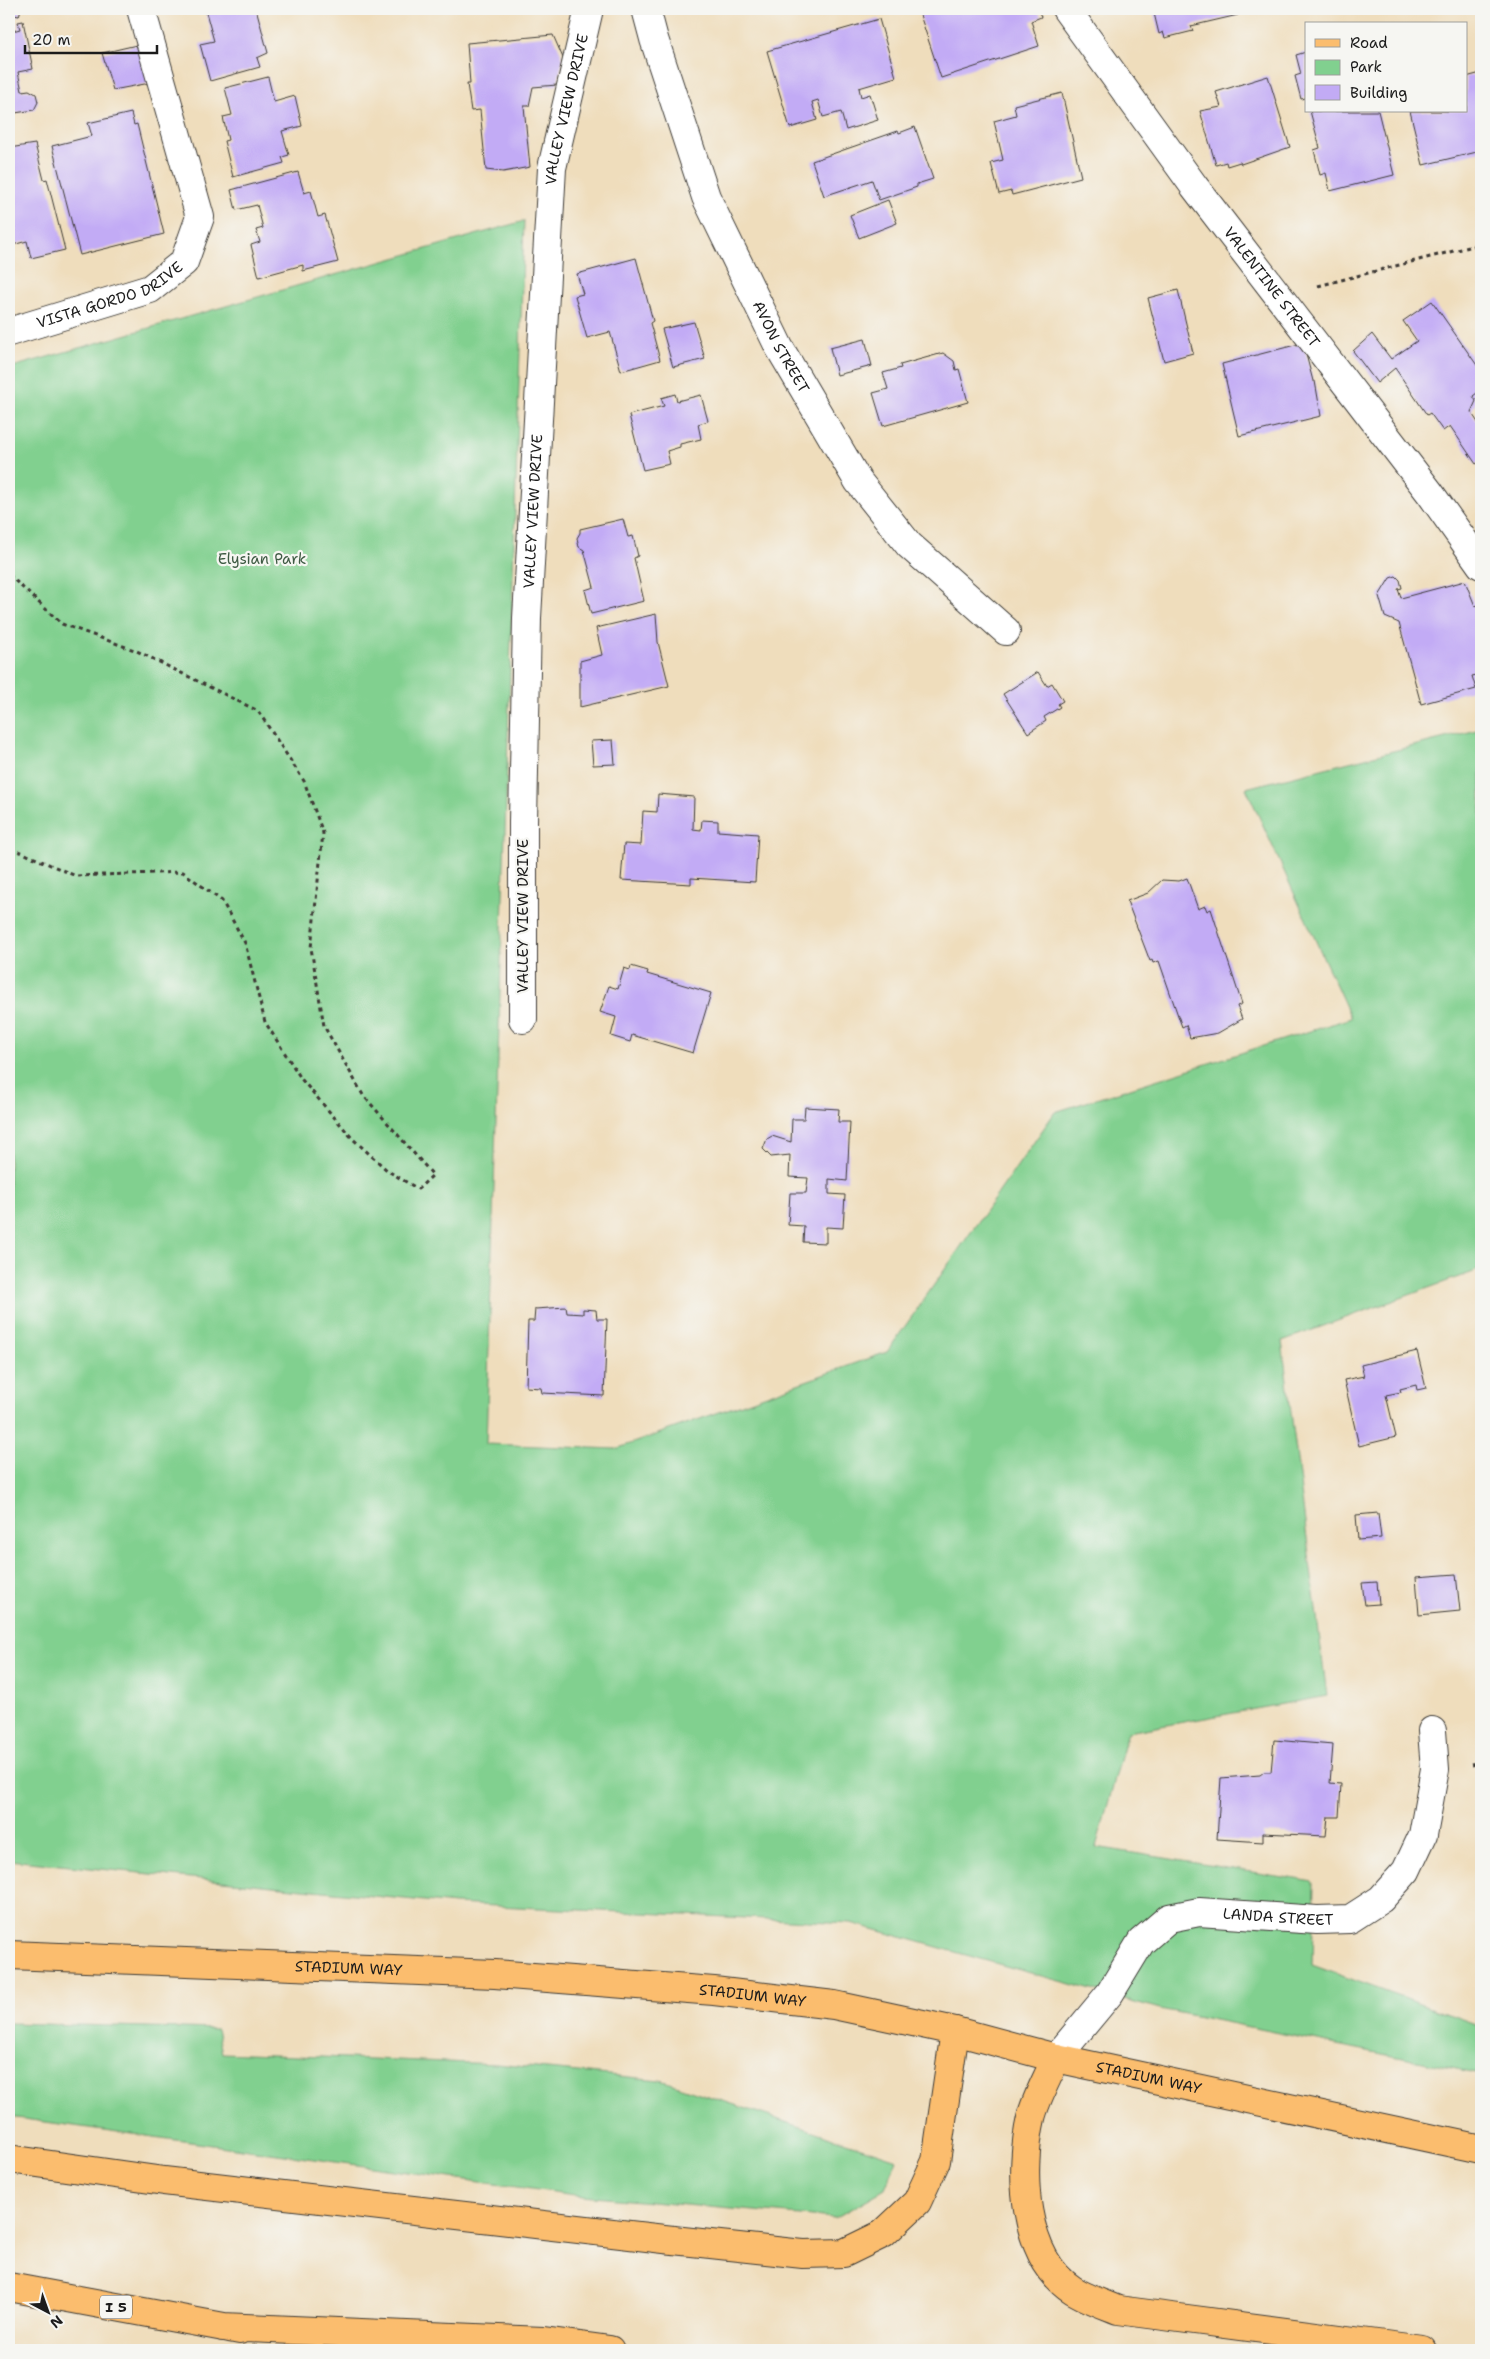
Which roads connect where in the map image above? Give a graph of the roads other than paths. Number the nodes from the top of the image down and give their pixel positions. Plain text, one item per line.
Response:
1 (140, 9) edge
2 (589, 9) edge
3 (646, 9) edge
4 (1066, 9) edge
5 (9, 332) edge
6 (1481, 565) edge
7 (1006, 631) dead end
8 (523, 1019) dead end
9 (1432, 1731) dead end
10 (9, 1955) edge
11 (955, 2031) junction
12 (1056, 2058) junction
13 (1481, 2149) edge
14 (9, 2160) edge
15 (9, 2287) edge
16 (223, 2327) junction
17 (342, 2350) edge
18 (610, 2350) edge
19 (1424, 2350) edge

1 - 5 street, VISTA GORDO DRIVE
2 - 8 street, VALLEY VIEW DRIVE
3 - 7 street, AVON STREET
4 - 6 street, VALENTINE STREET
9 - 12 street, LANDA STREET
10 - 11 main road, STADIUM WAY
11 - 12 main road, STADIUM WAY
11 - 14 main road
12 - 13 main road, STADIUM WAY
12 - 19 main road
15 - 16 main road, I 5
16 - 17 main road, I 5
16 - 18 main road

